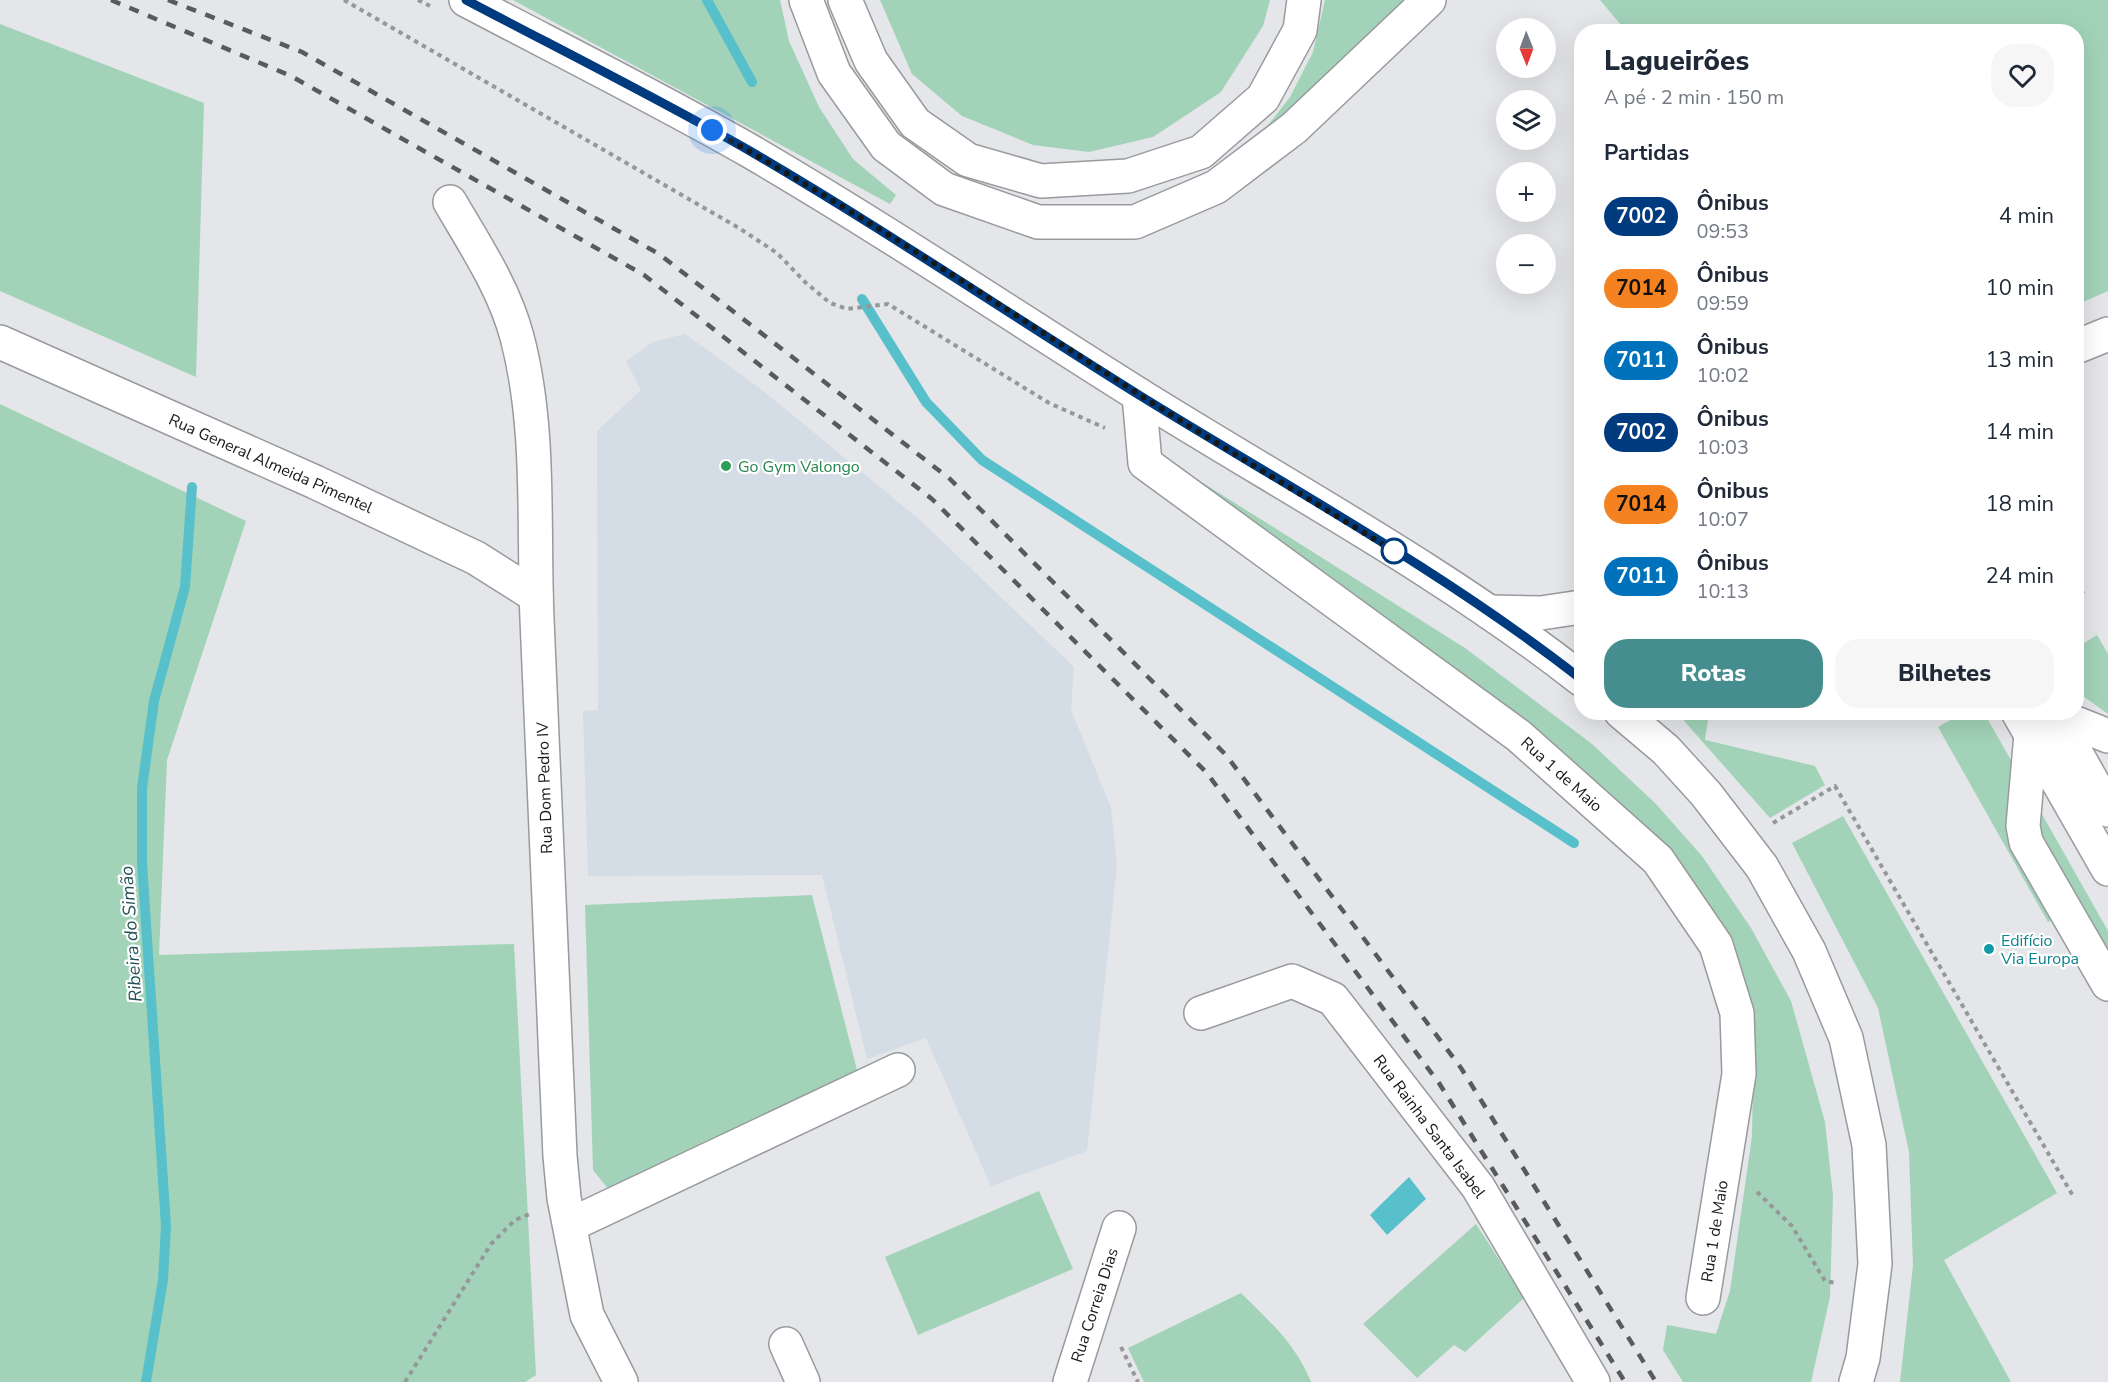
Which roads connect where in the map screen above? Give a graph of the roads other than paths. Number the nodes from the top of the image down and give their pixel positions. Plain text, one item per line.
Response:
1 (466, 0) edge
2 (806, 0) edge
3 (845, 0) edge
4 (1304, 0) edge
5 (1429, 0) edge
6 (450, 202) dead end
7 (2108, 334) edge
8 (0, 342) edge
9 (2084, 344) edge
10 (1139, 395) junction
11 (536, 596) junction
12 (1574, 608) edge
13 (1489, 612) junction
14 (1574, 674) edge
15 (2039, 720) edge
16 (2040, 720) edge
17 (2040, 720) edge
18 (2047, 720) edge
19 (1645, 723) edge
20 (2108, 736) edge
21 (2108, 810) edge
22 (2108, 869) edge
23 (2108, 984) edge
24 (1201, 1013) dead end
25 (898, 1070) dead end
26 (567, 1212) junction
27 (1119, 1228) dead end
28 (1703, 1298) dead end
29 (786, 1344) dead end
30 (621, 1382) edge
31 (802, 1382) edge
32 (1070, 1382) edge
33 (1593, 1382) edge
34 (1856, 1382) edge

1 - 10 main road
2 - 5 main road
3 - 4 main road
6 - 11 main road, Rua Dom Pedro IV
7 - 9 main road
8 - 11 main road, Rua General Almeida Pimentel
10 - 13 main road
10 - 28 main road, Rua 1 de Maio
11 - 26 main road, Rua Dom Pedro IV
12 - 13 main road
13 - 14 main road
15 - 23 main road
16 - 21 main road
17 - 22 main road
18 - 20 main road
19 - 34 main road
24 - 33 main road, Rua Rainha Santa Isabel
25 - 26 main road
26 - 30 main road, Rua Dom Pedro IV
27 - 32 main road, Rua Correia Dias
29 - 31 main road

